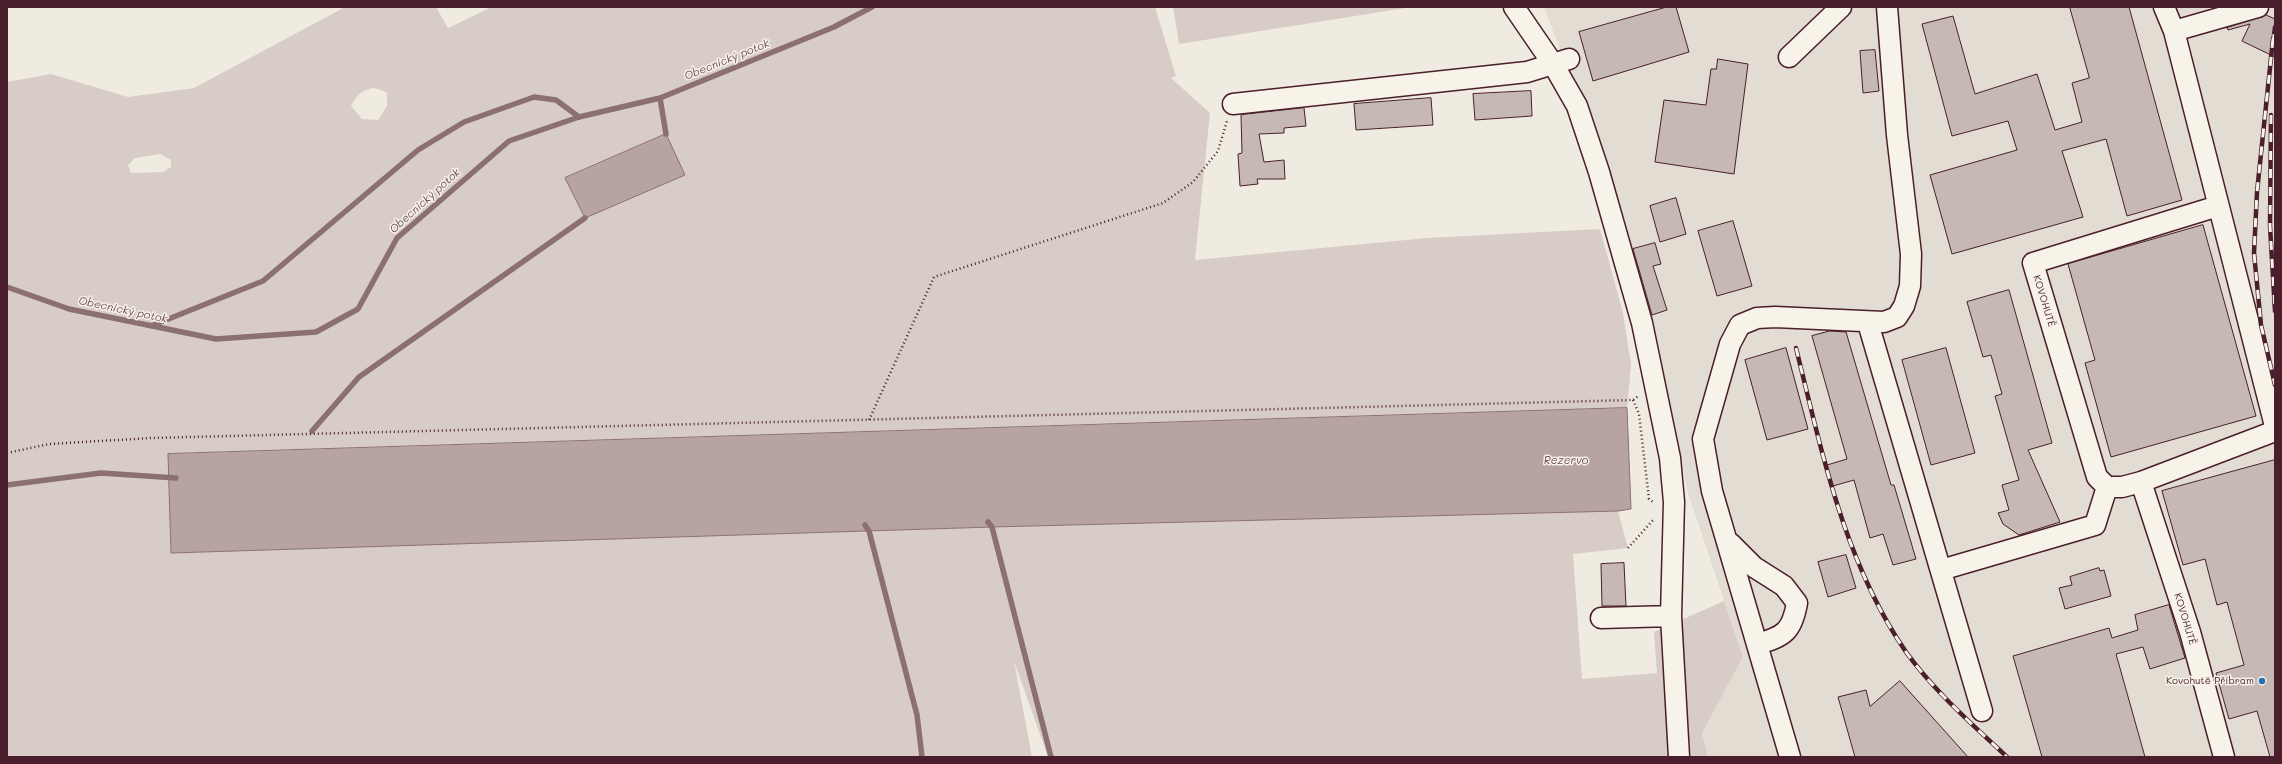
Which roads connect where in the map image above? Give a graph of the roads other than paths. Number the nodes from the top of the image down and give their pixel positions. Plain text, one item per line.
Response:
1 (1514, 7) edge
2 (1841, 7) edge
3 (1887, 7) edge
4 (2164, 7) edge
5 (2258, 7) edge
6 (2174, 31) junction
7 (1789, 57) dead end
8 (1561, 62) junction
9 (1233, 104) road end
10 (2218, 206) junction
11 (1868, 323) junction
12 (2275, 426) edge
13 (2275, 431) edge
14 (2141, 482) junction
15 (2107, 487) junction
16 (1728, 541) junction
17 (1941, 570) junction
18 (1671, 616) junction
19 (1601, 618) dead end
20 (1758, 644) junction
21 (1982, 711) dead end
22 (1679, 757) edge
23 (1790, 757) edge
24 (2224, 757) edge

1 - 8 street
2 - 7 street
3 - 11 street
4 - 6 street
5 - 6 street
6 - 10 street
8 - 9 street
8 - 18 street
10 - 12 street
10 - 15 street, KOVOHUTĚ
11 - 16 street
11 - 17 street
13 - 14 street
14 - 15 street
14 - 24 street, KOVOHUTĚ
15 - 17 street
16 - 20 street
16 - 20 street
17 - 21 street
18 - 19 street
18 - 22 street
20 - 23 street

